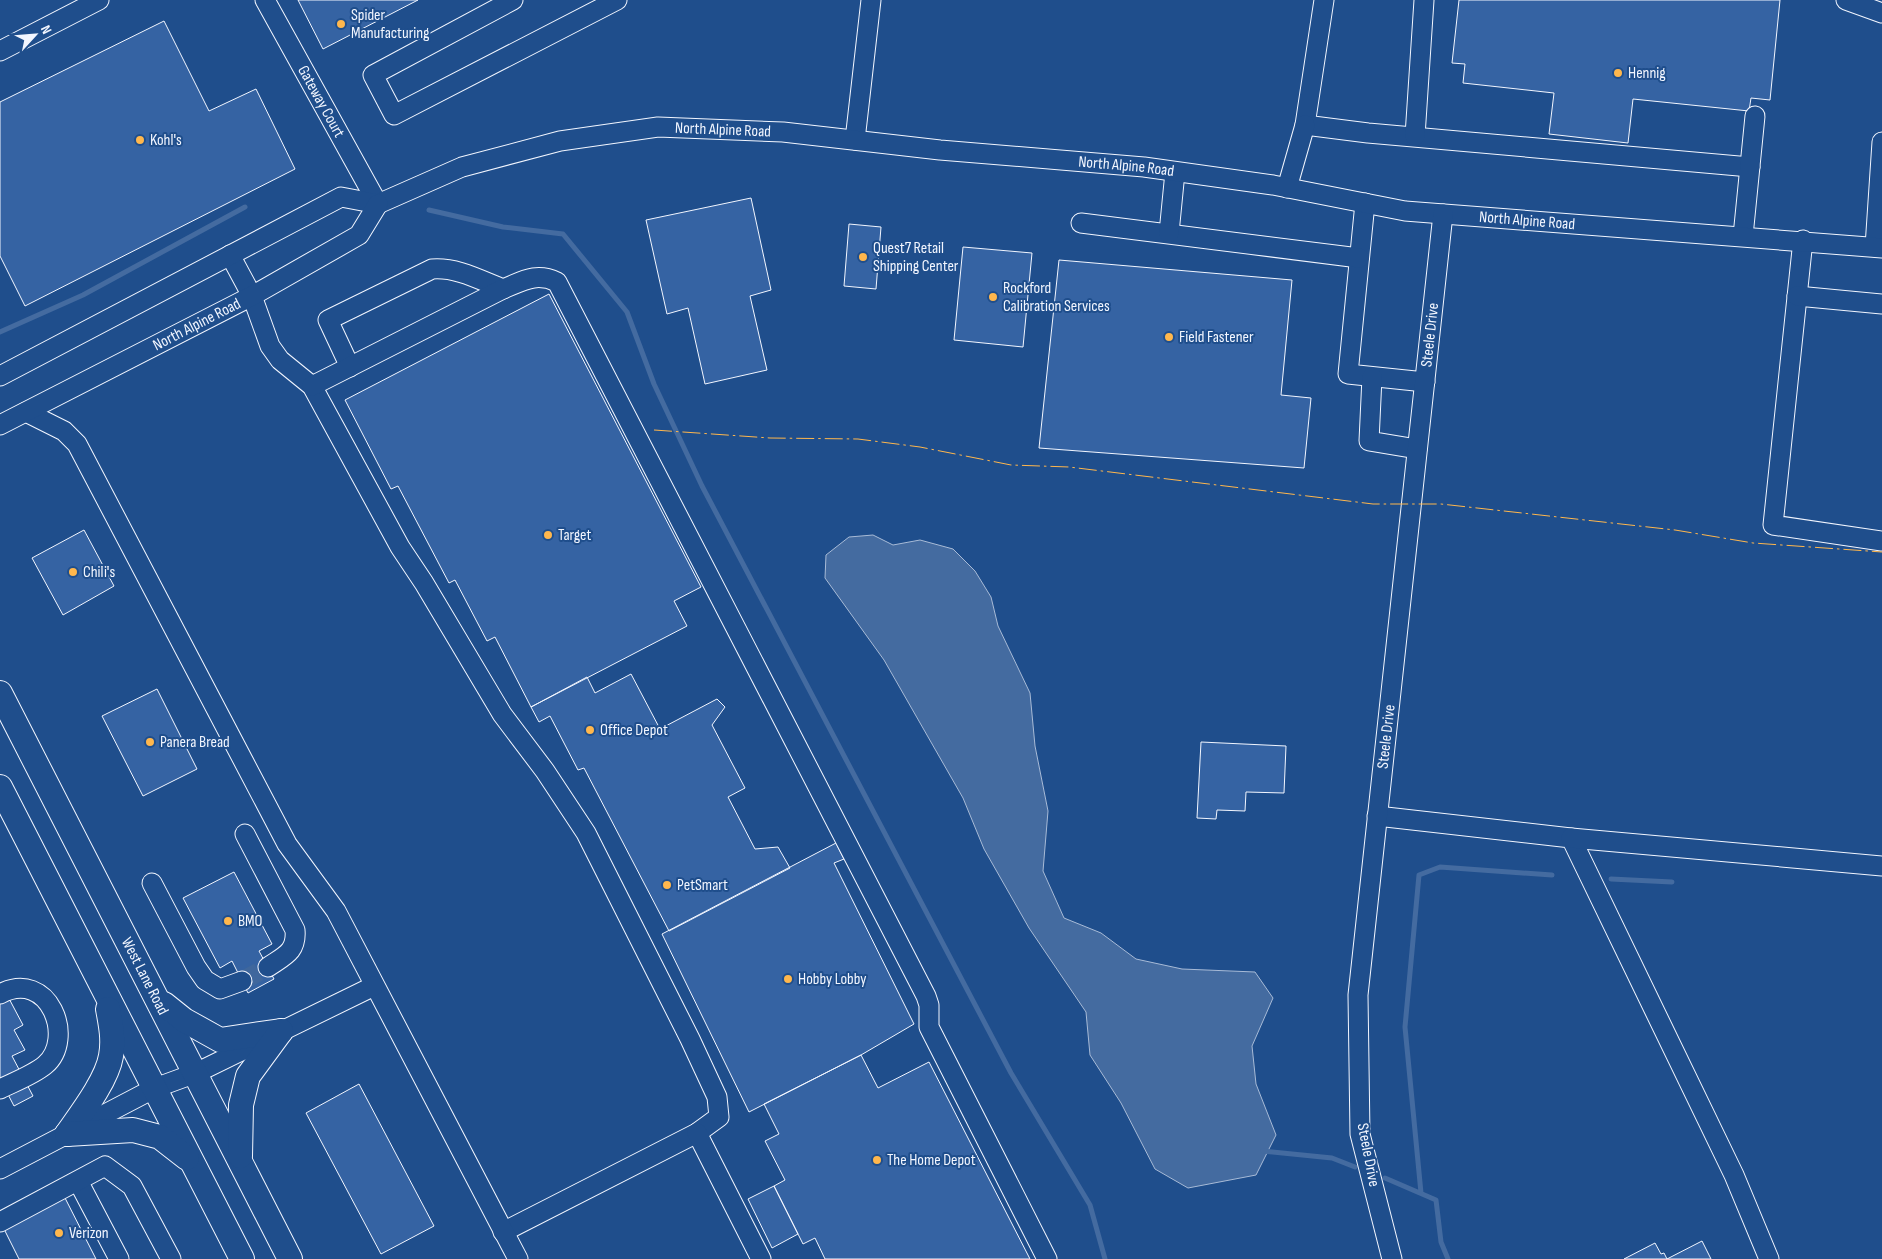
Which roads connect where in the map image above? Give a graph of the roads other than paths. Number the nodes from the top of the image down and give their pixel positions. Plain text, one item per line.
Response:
1 (100, 0) edge
2 (265, 0) edge
3 (513, 0) edge
4 (617, 0) edge
5 (871, 0) edge
6 (1324, 0) edge
7 (1424, 0) edge
8 (1846, 0) edge
9 (1882, 13) edge
10 (0, 51) edge
11 (1755, 116) dead end
12 (1305, 125) junction
13 (1415, 136) junction
14 (855, 140) junction
15 (1882, 142) edge
16 (1750, 167) junction
17 (1175, 172) junction
18 (1287, 188) junction
19 (1365, 203) junction
20 (378, 204) junction
21 (1443, 214) junction
22 (1081, 223) dead end
23 (1169, 233) junction
24 (1743, 236) junction
25 (1803, 240) junction
26 (1878, 247) edge
27 (230, 255) junction
28 (1359, 258) junction
29 (503, 289) junction
30 (252, 296) junction
31 (1797, 296) junction
32 (1882, 304) edge
33 (350, 367) junction
34 (0, 376) edge
35 (1372, 377) junction
36 (1425, 382) junction
37 (312, 386) junction
38 (26, 412) junction
39 (0, 425) edge
40 (1418, 449) junction
41 (1882, 540) edge
42 (0, 693) edge
43 (0, 787) edge
44 (1377, 816) junction
45 (245, 834) dead end
46 (1571, 838) junction
47 (1882, 866) edge
48 (152, 883) dead end
49 (268, 967) tunnel mouth
50 (242, 981) tunnel mouth
51 (374, 986) junction
52 (105, 990) junction
53 (0, 994) edge
54 (159, 1000) junction
55 (281, 1031) junction
56 (196, 1073) junction
57 (155, 1088) junction
58 (0, 1089) edge
59 (697, 1133) junction
60 (67, 1134) junction
61 (240, 1160) junction
62 (192, 1161) junction
63 (0, 1169) edge
64 (78, 1181) junction
65 (0, 1222) edge
66 (503, 1232) junction
67 (119, 1259) edge
68 (171, 1259) edge
69 (242, 1259) edge
70 (290, 1259) edge
71 (518, 1259) edge
72 (762, 1259) edge
73 (1047, 1259) edge
74 (1392, 1259) edge
75 (1769, 1259) edge

1 - 10 street
2 - 20 street, Gateway Court
3 - 4 street
5 - 14 street
6 - 12 street
7 - 13 street
8 - 9 street
11 - 16 street
12 - 13 street
12 - 18 street
13 - 16 street
14 - 17 street, North Alpine Road
14 - 20 street, North Alpine Road
15 - 26 street
16 - 24 street
17 - 18 street, North Alpine Road
17 - 23 street
18 - 19 street, North Alpine Road
19 - 21 street, North Alpine Road
19 - 28 street
20 - 27 street
20 - 30 street, North Alpine Road
21 - 24 street, North Alpine Road
21 - 36 street, Steele Drive
22 - 23 street
23 - 28 street
24 - 25 street, North Alpine Road
25 - 26 street, North Alpine Road
25 - 31 street
27 - 30 street
27 - 34 street
28 - 35 street
29 - 33 street
29 - 33 street
29 - 73 street
30 - 37 street
30 - 38 street, North Alpine Road
31 - 32 street
31 - 41 street
33 - 37 street
35 - 36 street
35 - 40 street
36 - 40 street, Steele Drive
37 - 59 street
38 - 39 street, North Alpine Road
38 - 51 street
40 - 44 street, Steele Drive
42 - 54 main road, West Lane Road
43 - 52 main road
44 - 46 street
44 - 74 street, Steele Drive
45 - 49 street
46 - 47 street
46 - 75 street
48 - 50 street
51 - 55 street
51 - 66 street
52 - 57 main road
52 - 60 main road
53 - 58 street
54 - 55 main road
54 - 56 main road, West Lane Road
55 - 56 street
55 - 61 main road
56 - 57 street
56 - 61 main road, West Lane Road
57 - 60 street
57 - 62 main road
59 - 66 street
59 - 72 street
60 - 62 main road
60 - 63 street
61 - 70 main road, West Lane Road
62 - 69 main road
64 - 65 street
64 - 67 street
64 - 68 street
66 - 71 street

